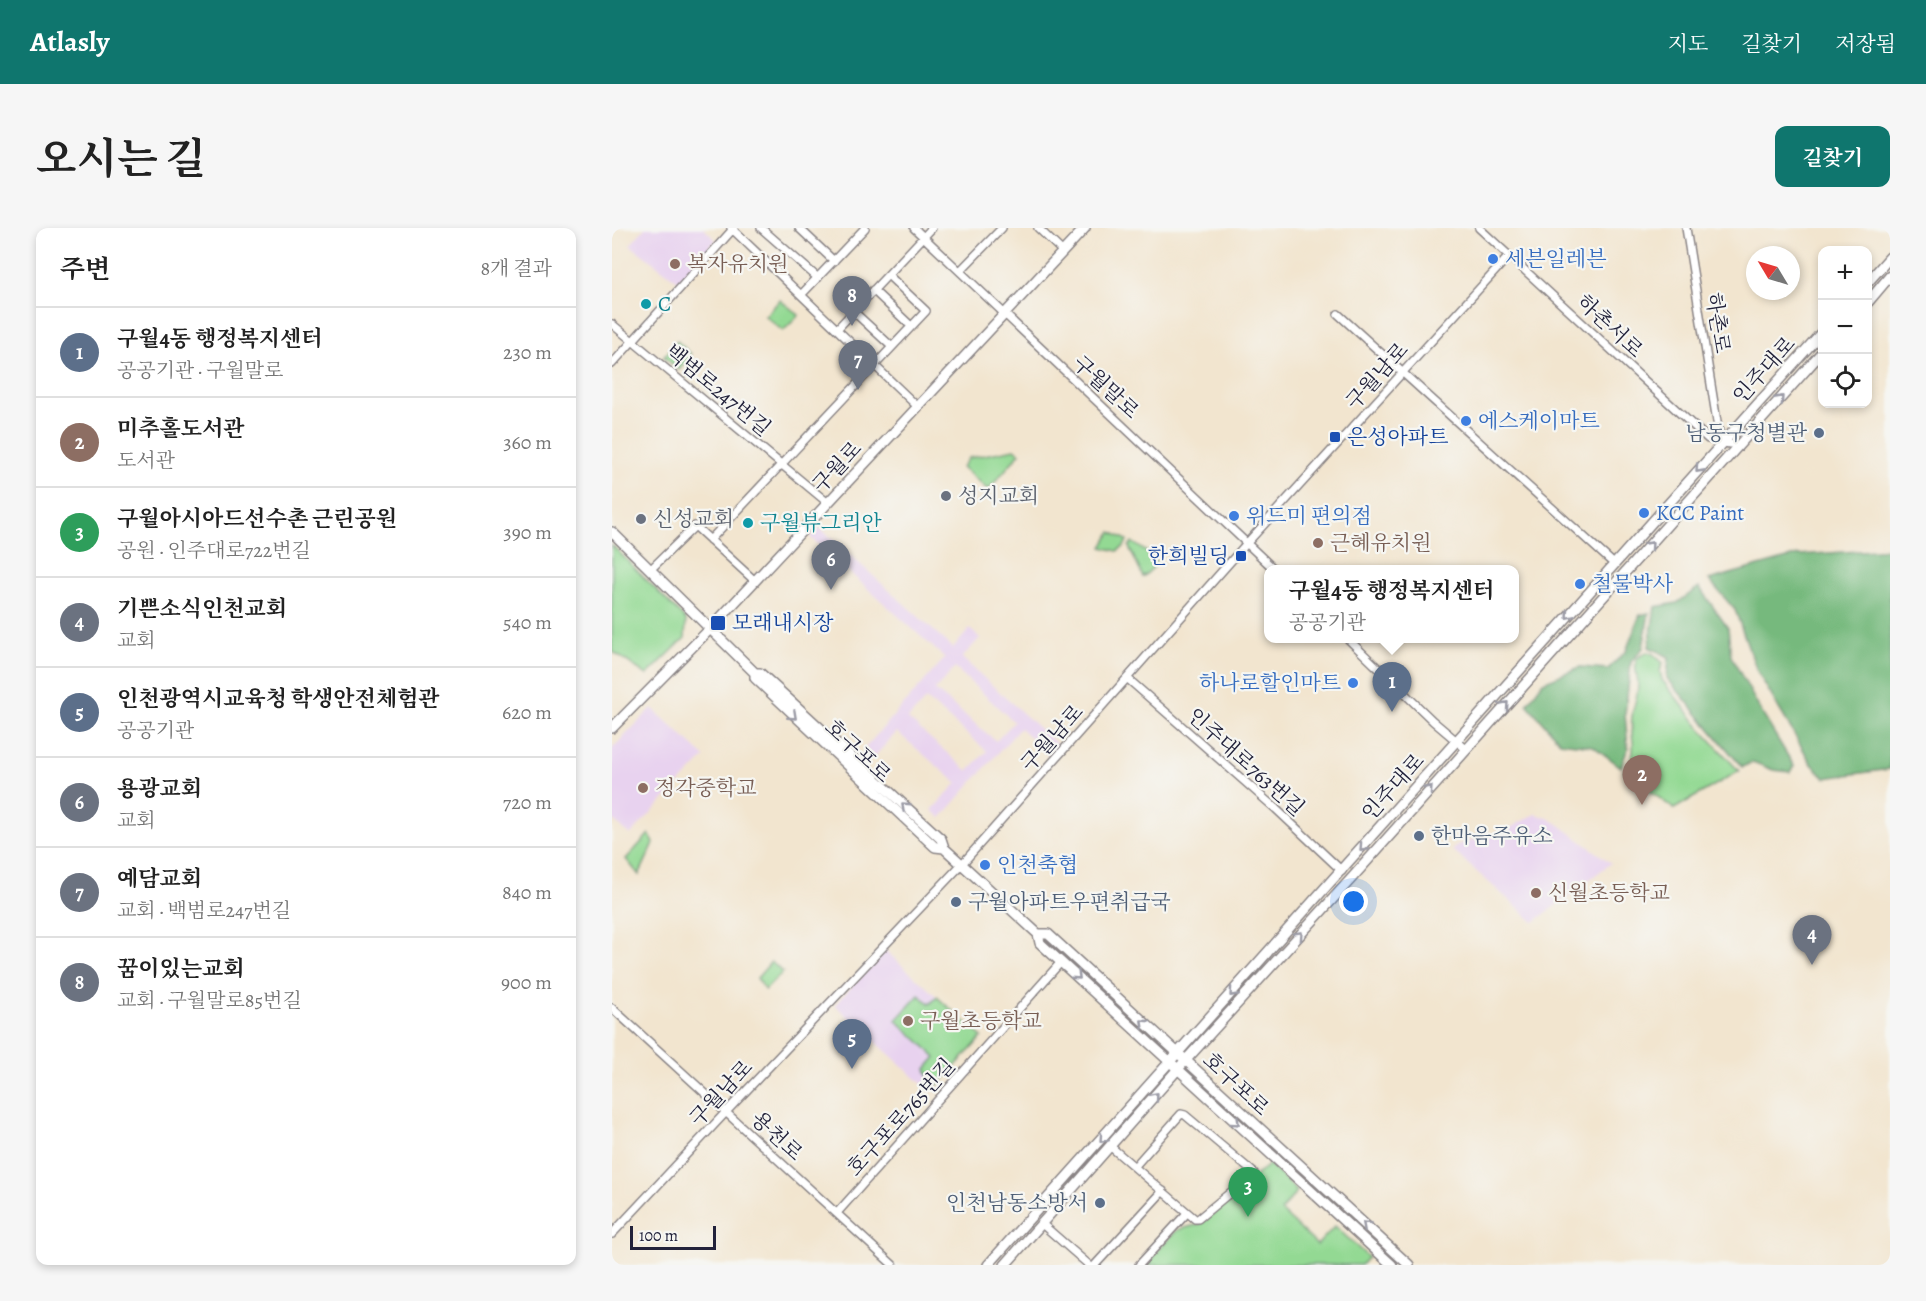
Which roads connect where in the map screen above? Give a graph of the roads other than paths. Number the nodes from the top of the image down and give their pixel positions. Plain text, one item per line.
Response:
1 (732, 228) edge
2 (761, 228) edge
3 (799, 228) edge
4 (865, 228) edge
5 (914, 228) edge
6 (932, 228) edge
7 (1002, 228) edge
8 (1038, 228) edge
9 (1085, 228) edge
10 (1479, 228) edge
11 (1686, 228) edge
12 (924, 237) junction
13 (1063, 252) junction
14 (1509, 256) junction
15 (1890, 257) edge
16 (834, 261) junction
17 (960, 272) junction
18 (888, 275) junction
19 (1890, 276) edge
20 (1872, 277) edge
21 (818, 278) junction
22 (873, 290) junction
23 (801, 295) junction
24 (1870, 300) edge
25 (853, 311) junction
26 (1005, 314) junction
27 (1338, 314) dead end
28 (612, 324) edge
29 (911, 326) junction
30 (837, 329) junction
31 (1818, 336) edge
32 (633, 341) junction
33 (891, 346) junction
34 (1820, 354) edge
35 (612, 364) edge
36 (874, 364) junction
37 (1402, 373) junction
38 (918, 407) junction
39 (1723, 443) junction
40 (1738, 445) junction
41 (782, 465) junction
42 (828, 503) junction
43 (612, 532) edge
44 (710, 540) junction
45 (1247, 543) junction
46 (1614, 564) junction
47 (1270, 565) edge
48 (650, 570) junction
49 (755, 581) junction
50 (709, 630) junction
51 (1351, 643) edge
52 (1127, 678) junction
53 (612, 728) edge
54 (1458, 741) junction
55 (1466, 749) junction
56 (962, 864) junction
57 (1342, 871) junction
58 (1038, 934) junction
59 (1061, 962) junction
60 (612, 1008) edge
61 (1181, 1058) junction
62 (1174, 1066) junction
63 (726, 1112) junction
64 (1111, 1147) junction
65 (1135, 1166) junction
66 (1163, 1191) junction
67 (837, 1213) junction
68 (1187, 1213) junction
69 (1042, 1224) junction
70 (612, 1234) edge
71 (893, 1265) edge
72 (988, 1265) edge
73 (1005, 1265) edge
74 (1089, 1265) edge
75 (1095, 1265) edge
76 (1138, 1265) edge
77 (1392, 1265) edge
78 (1409, 1265) edge

1 - 23 street
1 - 32 street, 백범로247번길
2 - 21 street
3 - 16 street
4 - 16 street
5 - 12 street, 구월말로
6 - 12 street
7 - 17 street
8 - 13 street
9 - 13 main road, 구월로
10 - 14 street, 하촌서로
11 - 39 street, 하촌로
12 - 17 street, 구월말로
12 - 18 street
13 - 26 main road, 구월로
14 - 37 street, 구월남로
14 - 39 street, 하촌서로
15 - 20 main road
16 - 21 street
17 - 26 street, 구월말로
18 - 22 street
18 - 29 street
19 - 24 main road
21 - 23 street
22 - 25 street
22 - 29 street
23 - 30 street
25 - 30 street
25 - 33 street
26 - 38 main road, 구월로
26 - 45 street, 구월말로
27 - 37 street
28 - 32 street, 백범로247번길
29 - 33 street
30 - 36 street
31 - 39 main road, 인주대로
32 - 35 street
32 - 41 street, 백범로247번길
33 - 36 street
40 -> 34 main road, 인주대로
36 - 38 street
36 - 41 street
37 - 45 street, 구월남로
37 - 46 street
38 - 42 main road, 구월로
39 - 40 street
39 -> 46 main road, 인주대로
55 -> 40 main road, 인주대로
41 - 42 street, 백범로247번길
41 - 44 street
42 - 49 main road, 구월로
43 - 48 main road, 호구포로
44 - 48 street
44 - 49 street
45 - 47 street, 구월말로
45 - 52 street, 구월남로
46 -> 54 main road, 인주대로
48 - 50 main road, 호구포로
49 - 50 main road, 구월로
50 - 53 main road, 구월로
50 - 56 main road, 호구포로
51 - 54 street
52 - 56 street, 구월남로
52 - 57 street, 인주대로763번길
54 - 55 street
54 -> 57 main road, 인주대로
61 -> 55 main road, 인주대로
56 - 58 main road, 호구포로
56 - 63 street, 구월남로
57 -> 61 main road, 인주대로
58 - 59 main road, 호구포로
61 -> 58 main road, 호구포로
59 -> 62 main road, 호구포로
59 - 67 street, 호구포로765번길
60 - 63 street, 용천로
61 - 62 main road, 인주대로
78 -> 61 main road, 호구포로
64 -> 62 main road, 인주대로
62 -> 72 main road, 인주대로
62 -> 77 main road, 호구포로
63 - 67 street, 용천로
63 - 70 street, 구월남로
64 - 65 street
64 - 69 main road, 인주대로
65 - 66 street
65 - 68 street
66 - 68 street
66 - 75 street
67 - 71 street, 용천로
68 - 76 street
69 - 73 main road, 인주대로
69 - 74 street

